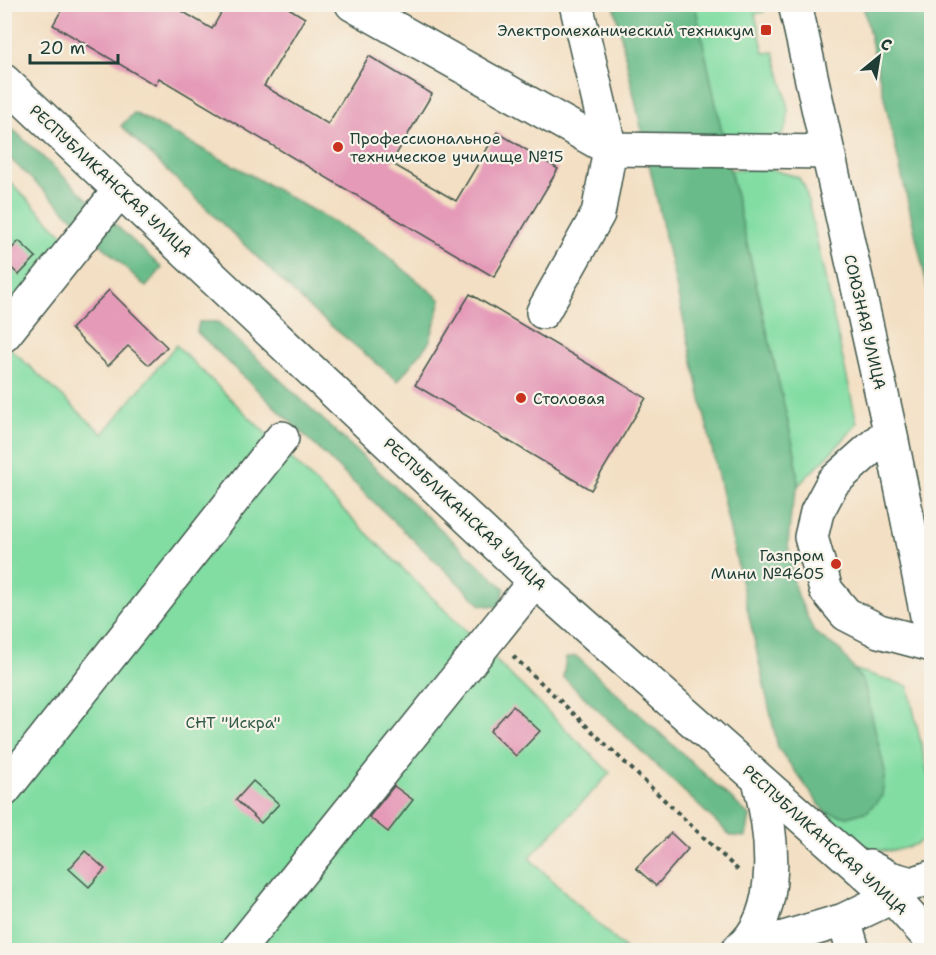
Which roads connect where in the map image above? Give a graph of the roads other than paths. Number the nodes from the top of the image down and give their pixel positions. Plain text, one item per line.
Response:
1 (352, 4) edge
2 (576, 4) edge
3 (795, 4) edge
4 (4, 81) edge
5 (610, 149) junction
6 (827, 152) junction
7 (120, 190) junction
8 (543, 312) dead end
9 (4, 335) edge
10 (890, 431) junction
11 (282, 438) dead end
12 (536, 581) junction
13 (932, 643) edge
14 (759, 780) junction
15 (4, 790) edge
16 (837, 849) junction
17 (932, 877) edge
18 (892, 897) junction
19 (844, 920) junction
20 (932, 941) edge
21 (238, 951) edge
22 (741, 951) edge
23 (853, 951) edge

1 - 5 main road
2 - 5 main road
3 - 6 main road, СОЮЗНАЯ УЛИЦА
4 - 7 main road, РЕСПУБЛИКАНСКАЯ УЛИЦА
5 - 6 main road
5 - 8 main road
6 - 10 main road, СОЮЗНАЯ УЛИЦА
7 - 9 main road
7 - 12 main road, РЕСПУБЛИКАНСКАЯ УЛИЦА
10 - 13 main road, СОЮЗНАЯ УЛИЦА
10 - 13 main road
11 - 15 main road
12 - 14 main road, РЕСПУБЛИКАНСКАЯ УЛИЦА
12 - 21 main road
14 - 16 main road, РЕСПУБЛИКАНСКАЯ УЛИЦА
14 - 22 main road
16 - 17 main road
16 - 18 main road, РЕСПУБЛИКАНСКАЯ УЛИЦА
18 - 19 main road
18 - 20 main road, РЕСПУБЛИКАНСКАЯ УЛИЦА
19 - 22 main road
19 - 23 main road

